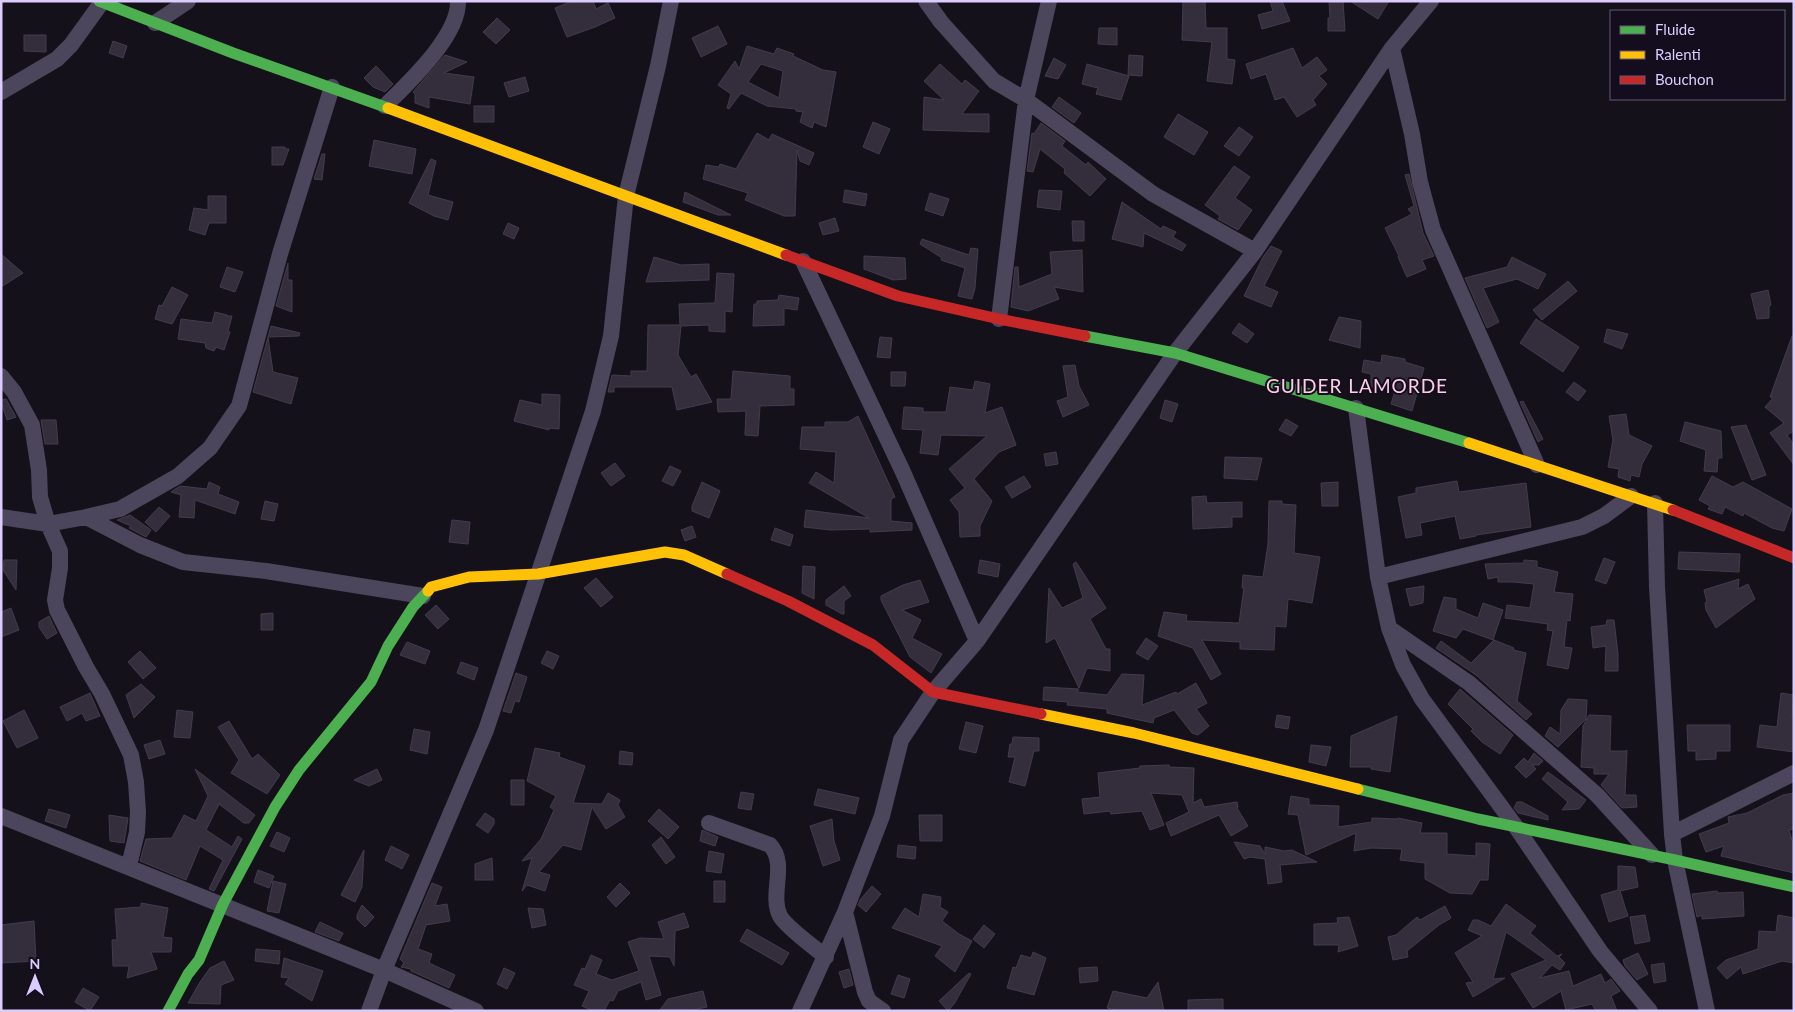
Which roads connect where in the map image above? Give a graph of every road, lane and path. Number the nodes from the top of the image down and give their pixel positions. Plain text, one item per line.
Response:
1 (188, 1) edge
2 (458, 1) edge
3 (671, 1) edge
4 (926, 1) edge
5 (1049, 1) edge
6 (1431, 1) edge
7 (101, 2) edge
8 (155, 23) junction
9 (1392, 48) junction
10 (332, 87) junction
11 (1, 92) edge
12 (1026, 100) junction
13 (385, 106) junction
14 (626, 196) junction
15 (1255, 251) junction
16 (804, 261) junction
17 (999, 319) junction
18 (1175, 352) junction
19 (1, 376) edge
20 (1356, 408) junction
21 (1537, 465) junction
22 (1631, 496) junction
23 (1655, 503) junction
24 (1, 517) edge
25 (86, 517) junction
26 (48, 524) junction
27 (1794, 558) edge
28 (538, 574) junction
29 (1378, 577) junction
30 (423, 596) junction
31 (1389, 628) junction
32 (977, 641) junction
33 (933, 692) junction
34 (1794, 773) edge
35 (1, 816) edge
36 (709, 823) dead end
37 (1516, 827) junction
38 (1672, 834) junction
39 (1652, 855) junction
40 (1675, 860) junction
41 (129, 866) junction
42 (1794, 887) edge
43 (223, 904) junction
44 (846, 912) junction
45 (826, 957) junction
46 (384, 970) junction
47 (168, 1011) edge
48 (369, 1011) edge
49 (476, 1011) edge
50 (800, 1011) edge
51 (883, 1011) edge
52 (1650, 1011) edge
53 (1707, 1011) edge

1 - 8 street
2 - 13 street
3 - 14 street
4 - 12 street
5 - 12 street
6 - 9 street
7 - 8 street
7 - 11 street
8 - 10 street
9 - 15 street
9 - 21 street
10 - 13 street
10 - 25 street
12 - 15 street
12 - 17 street
13 - 14 street
14 - 16 street
14 - 28 street
15 - 18 street
16 - 17 street
16 - 32 street
17 - 18 street
18 - 20 street
18 - 32 street
19 - 26 street
20 - 21 street
20 - 29 street
21 - 22 street
22 - 23 street
22 - 29 street
23 - 27 street
23 - 38 street
24 - 26 street
25 - 26 street
25 - 30 street
26 - 41 street
28 - 30 street
28 - 33 street
28 - 46 street
29 - 31 street
30 - 43 street
31 - 37 street
31 - 39 street
32 - 33 street
33 - 37 street
33 - 44 street
34 - 38 street
35 - 41 street
36 - 45 street
37 - 39 street
37 - 52 street
38 - 40 street
39 - 40 street
40 - 42 street
40 - 53 street
41 - 43 street
43 - 46 street
43 - 47 street
44 - 45 street
44 - 51 street
45 - 50 street
46 - 48 street
46 - 49 street

